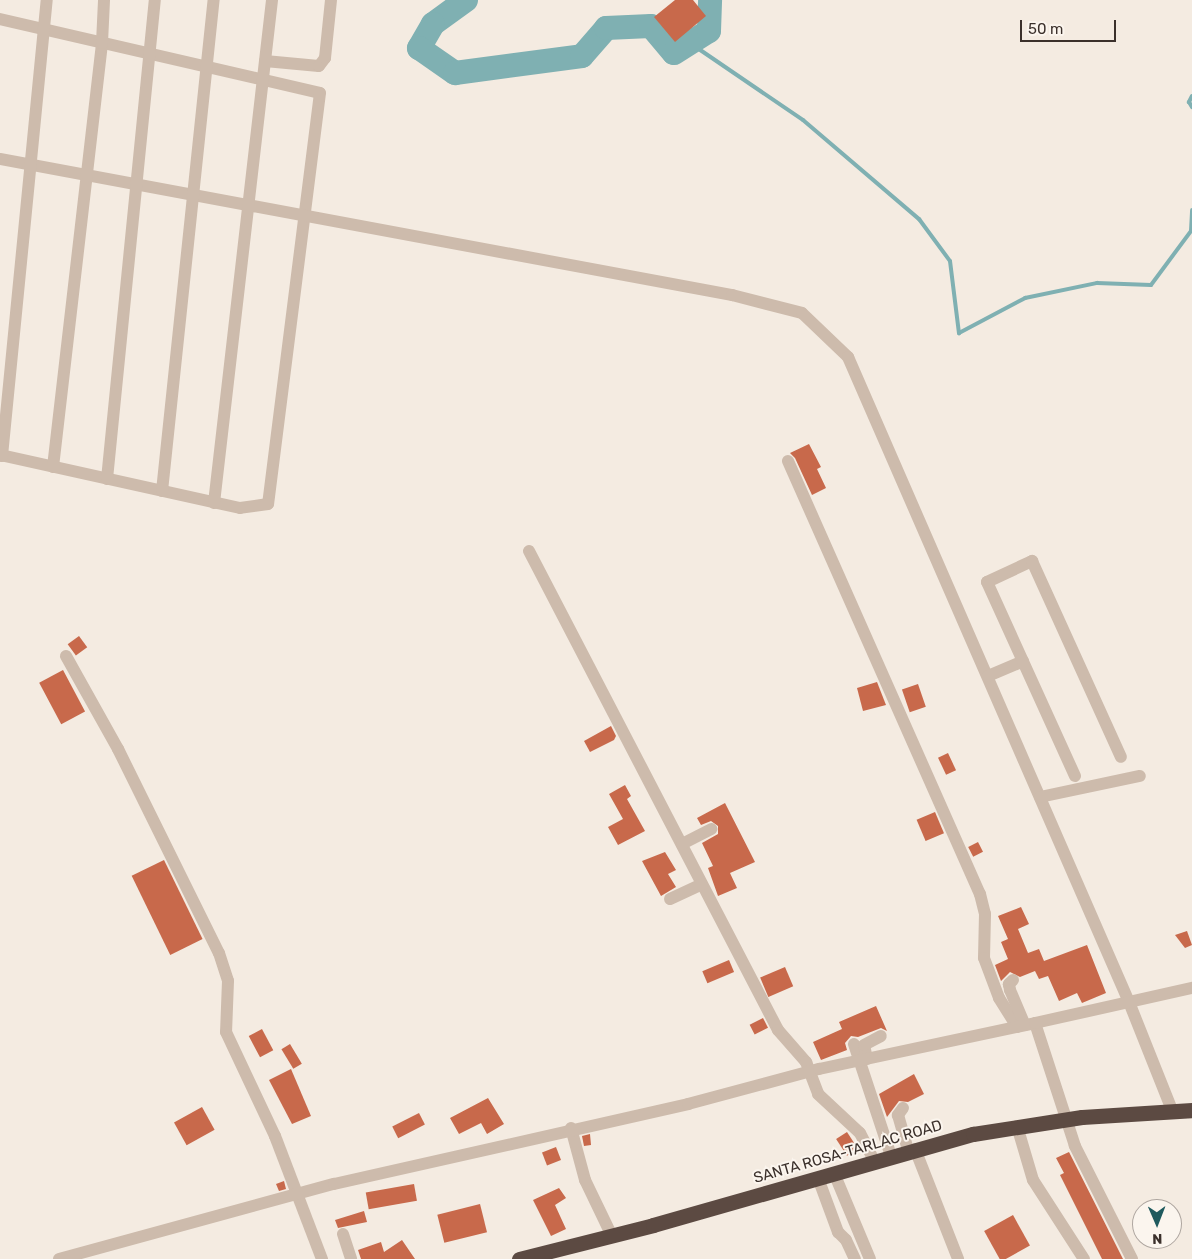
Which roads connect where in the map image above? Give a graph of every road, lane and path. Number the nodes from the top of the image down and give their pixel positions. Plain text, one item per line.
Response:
1 (47, 0) edge
2 (104, 0) edge
3 (155, 0) edge
4 (214, 0) edge
5 (272, 0) edge
6 (331, 0) edge
7 (0, 19) edge
8 (44, 30) junction
9 (102, 43) junction
10 (150, 55) junction
11 (265, 61) junction
12 (207, 69) junction
13 (262, 82) junction
14 (0, 159) edge
15 (31, 164) junction
16 (87, 175) junction
17 (137, 184) junction
18 (194, 195) junction
19 (248, 205) junction
20 (306, 216) junction
21 (1, 456) edge
22 (788, 461) dead end
23 (53, 467) junction
24 (107, 479) junction
25 (162, 491) junction
26 (214, 503) junction
27 (529, 551) dead end
28 (66, 656) dead end
29 (1023, 661) junction
30 (988, 676) junction
31 (1121, 757) dead end
32 (1075, 776) dead end
33 (1140, 776) dead end
34 (1040, 797) junction
35 (711, 829) dead end
36 (682, 844) junction
37 (702, 884) junction
38 (670, 900) dead end
39 (1013, 980) dead end
40 (1192, 988) edge
41 (1129, 1002) junction
42 (1026, 1025) junction
43 (881, 1036) dead end
44 (854, 1044) dead end
45 (864, 1060) junction
46 (810, 1071) junction
47 (904, 1108) dead end
48 (1172, 1110) junction
49 (1192, 1110) edge
50 (1066, 1120) junction
51 (1017, 1126) junction
52 (571, 1128) junction
53 (911, 1150) junction
54 (891, 1156) junction
55 (874, 1161) junction
56 (834, 1173) junction
57 (818, 1178) junction
58 (298, 1194) junction
59 (344, 1234) dead end
60 (612, 1236) junction
61 (58, 1259) edge
62 (322, 1259) edge
63 (351, 1259) edge
64 (519, 1259) edge
65 (855, 1259) edge
66 (870, 1259) edge
67 (958, 1259) edge
68 (1084, 1259) edge
69 (1132, 1259) edge

1 - 8 street
2 - 9 street
3 - 10 street
4 - 12 street
5 - 11 street
6 - 11 street
7 - 8 street
8 - 9 street
8 - 15 street
9 - 10 street
9 - 16 street
10 - 12 street
10 - 17 street
11 - 13 street
12 - 13 street
12 - 18 street
13 - 19 street
13 - 20 street
14 - 15 street
15 - 16 street
15 - 21 street
16 - 17 street
16 - 23 street
17 - 18 street
17 - 24 street
18 - 19 street
18 - 25 street
19 - 20 street
19 - 26 street
20 - 26 street
20 - 30 street
21 - 23 street
22 - 42 street
23 - 24 street
24 - 25 street
25 - 26 street
27 - 36 street
28 - 58 street
29 - 30 street
29 - 31 street
29 - 32 street
30 - 34 street
33 - 34 street
34 - 41 street
35 - 36 street
36 - 37 street
37 - 38 street
37 - 46 street
39 - 42 street
40 - 41 street
41 - 42 street
41 - 48 street
42 - 45 street
42 - 50 street
43 - 45 street
44 - 45 street
45 - 46 street
45 - 54 street
46 - 52 street
46 - 55 street
47 - 53 street
48 - 49 highway, SANTA ROSA-TARLAC ROAD
48 - 50 highway, SANTA ROSA-TARLAC ROAD
50 - 51 highway, SANTA ROSA-TARLAC ROAD
50 - 69 street
51 - 53 highway, SANTA ROSA-TARLAC ROAD
51 - 68 street
52 - 58 street
52 - 60 street
53 - 54 highway, SANTA ROSA-TARLAC ROAD
53 - 67 street
54 - 55 highway, SANTA ROSA-TARLAC ROAD
55 - 56 highway, SANTA ROSA-TARLAC ROAD
56 - 57 highway, SANTA ROSA-TARLAC ROAD
56 - 66 street
57 - 60 highway, SANTA ROSA-TARLAC ROAD
57 - 65 street
58 - 61 street
58 - 62 street
59 - 63 street
60 - 64 highway, SANTA ROSA-TARLAC ROAD

